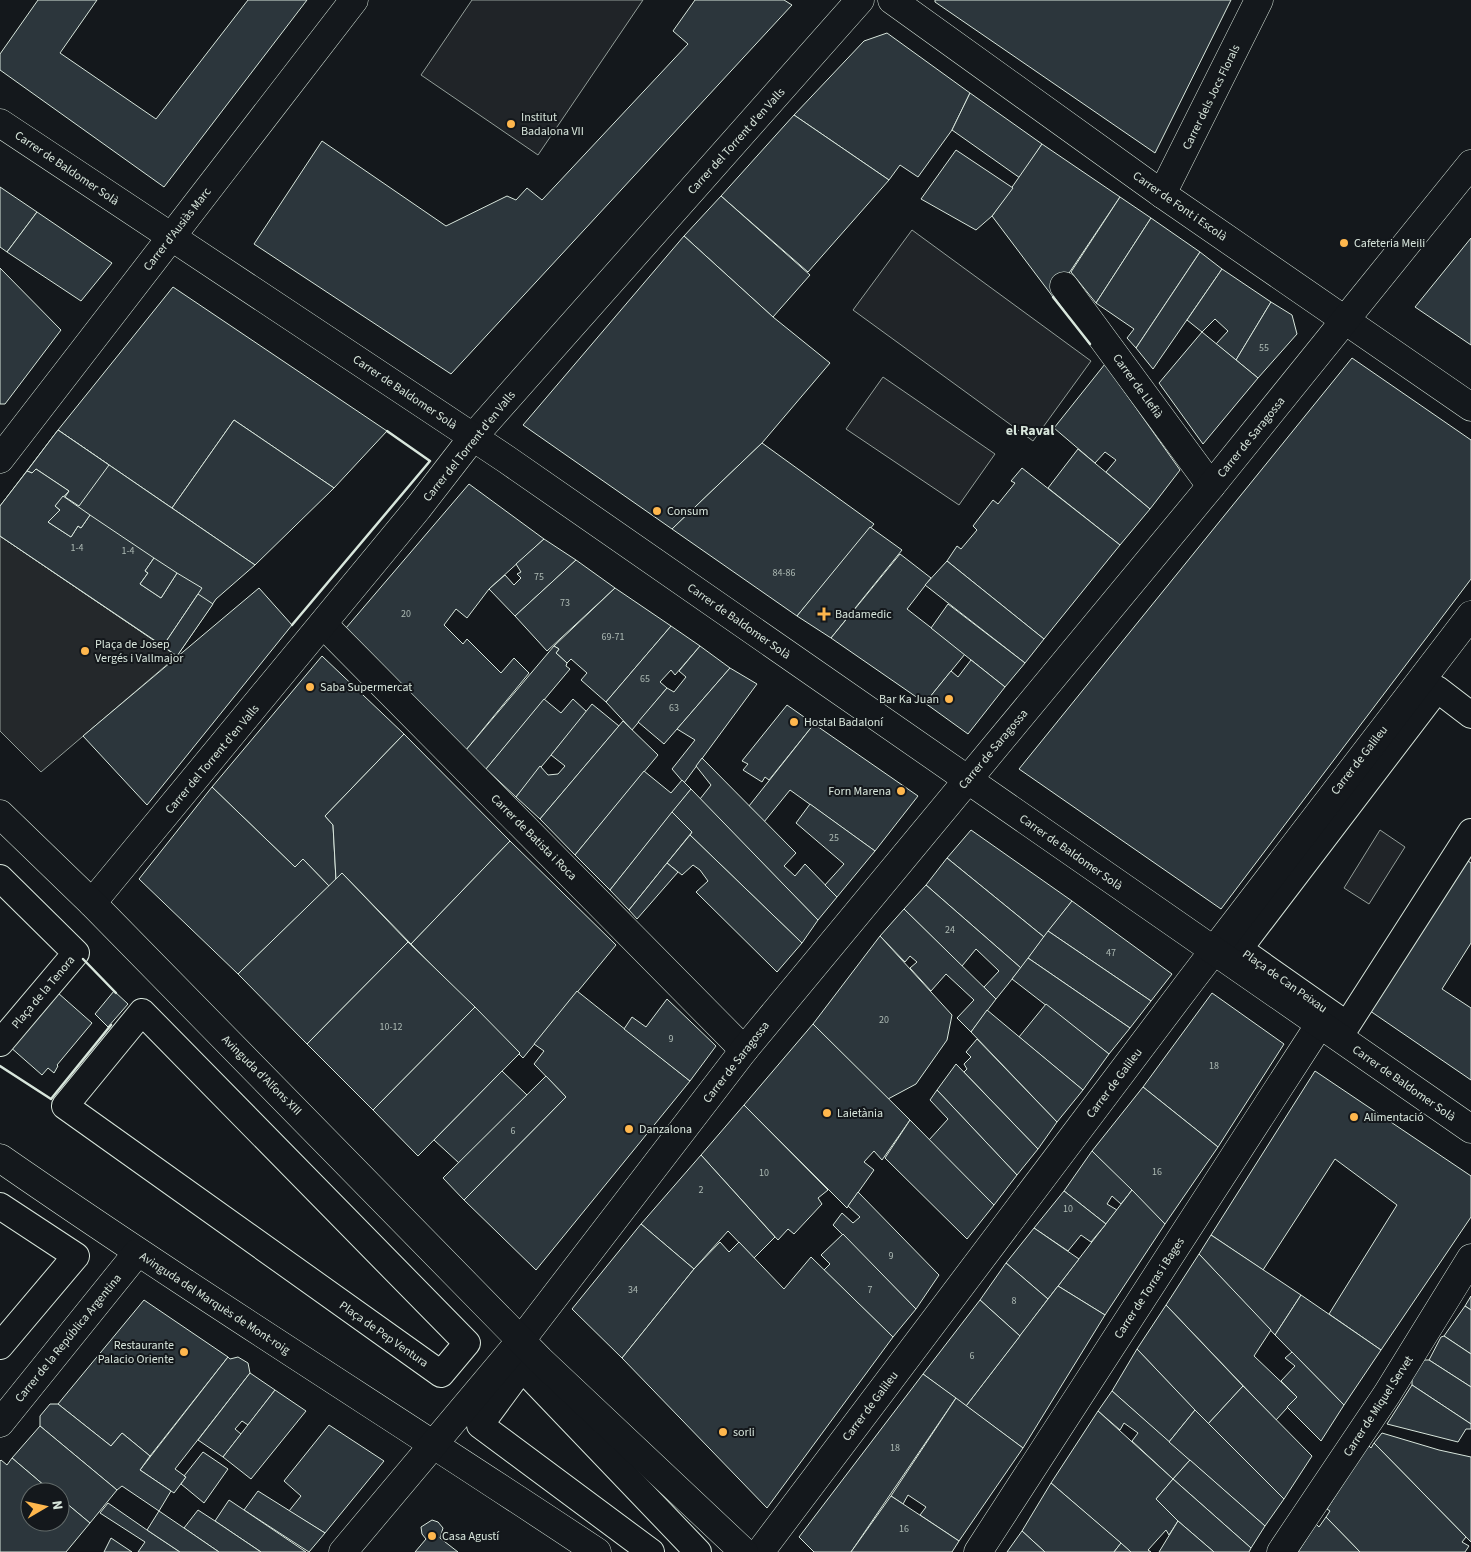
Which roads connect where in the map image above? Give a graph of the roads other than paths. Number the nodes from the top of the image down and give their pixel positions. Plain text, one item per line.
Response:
1 (354, 0) edge
2 (860, 0) edge
3 (892, 0) edge
4 (1259, 0) edge
5 (0, 123) edge
6 (1471, 164) edge
7 (1162, 194) junction
8 (172, 236) junction
9 (1064, 286) dead end
10 (1347, 320) junction
11 (1471, 407) edge
12 (474, 437) junction
13 (0, 459) edge
14 (1211, 486) junction
15 (1471, 615) edge
16 (323, 624) junction
17 (1471, 715) edge
18 (968, 780) junction
19 (0, 814) edge
20 (1471, 832) edge
21 (0, 878) edge
22 (92, 903) junction
23 (1214, 951) junction
24 (142, 1012) joint
25 (1320, 1024) junction
26 (0, 1044) edge
27 (744, 1050) junction
28 (1471, 1129) edge
29 (0, 1158) edge
30 (0, 1206) edge
31 (137, 1253) junction
32 (1471, 1258) edge
33 (522, 1339) junction
34 (0, 1346) edge
35 (0, 1424) edge
36 (434, 1444) junction
37 (343, 1552) edge
38 (597, 1552) edge
39 (651, 1552) edge
40 (698, 1552) edge
41 (744, 1552) edge
42 (760, 1552) edge
43 (978, 1552) edge
44 (1281, 1552) edge

1 - 8 street, Carrer d'Ausiàs Marc
2 - 12 street, Carrer del Torrent d'en Valls
3 - 7 street, Carrer de Font i Escolà
4 - 7 street, Carrer dels Jocs Florals
5 - 8 street, Carrer de Baldomer Solà
6 - 10 street, Carrer de Saragossa
7 - 10 street, Carrer de Font i Escolà
8 - 12 street, Carrer de Baldomer Solà
8 - 13 street, Carrer d'Ausiàs Marc
9 - 14 street, Carrer de Llefià
10 - 11 street, Carrer de Font i Escolà
10 - 14 street, Carrer de Saragossa
12 - 16 street, Carrer del Torrent d'en Valls
12 - 18 street, Carrer de Baldomer Solà
14 - 18 street, Carrer de Saragossa
15 - 23 street, Carrer de Galileu
16 - 22 street, Carrer del Torrent d'en Valls
16 - 27 street, Carrer de Batista i Roca
17 - 20 street, Plaça de Can Peixau
18 - 23 street, Carrer de Baldomer Solà
18 - 27 street, Carrer de Saragossa
19 - 22 street, Avinguda d'Alfons XIII
21 - 26 street, Plaça de la Tenora
22 - 33 street, Avinguda d'Alfons XIII
23 - 25 street, Carrer de Baldomer Solà
23 - 42 street, Carrer de Galileu
24 - 24 street, Plaça de Pep Ventura
25 - 28 street, Carrer de Baldomer Solà
25 - 43 street, Carrer de Torras i Bages
27 - 33 street, Carrer de Saragossa
29 - 31 street, Avinguda del Marquès de Mont-roig
30 - 34 street
31 - 35 street, Carrer de la República Argentina
31 - 36 street, Avinguda del Marquès de Mont-roig
32 - 44 street, Carrer de Miquel Servet
33 - 36 street
33 - 41 street
36 - 37 street
36 - 38 street
39 - 40 street

